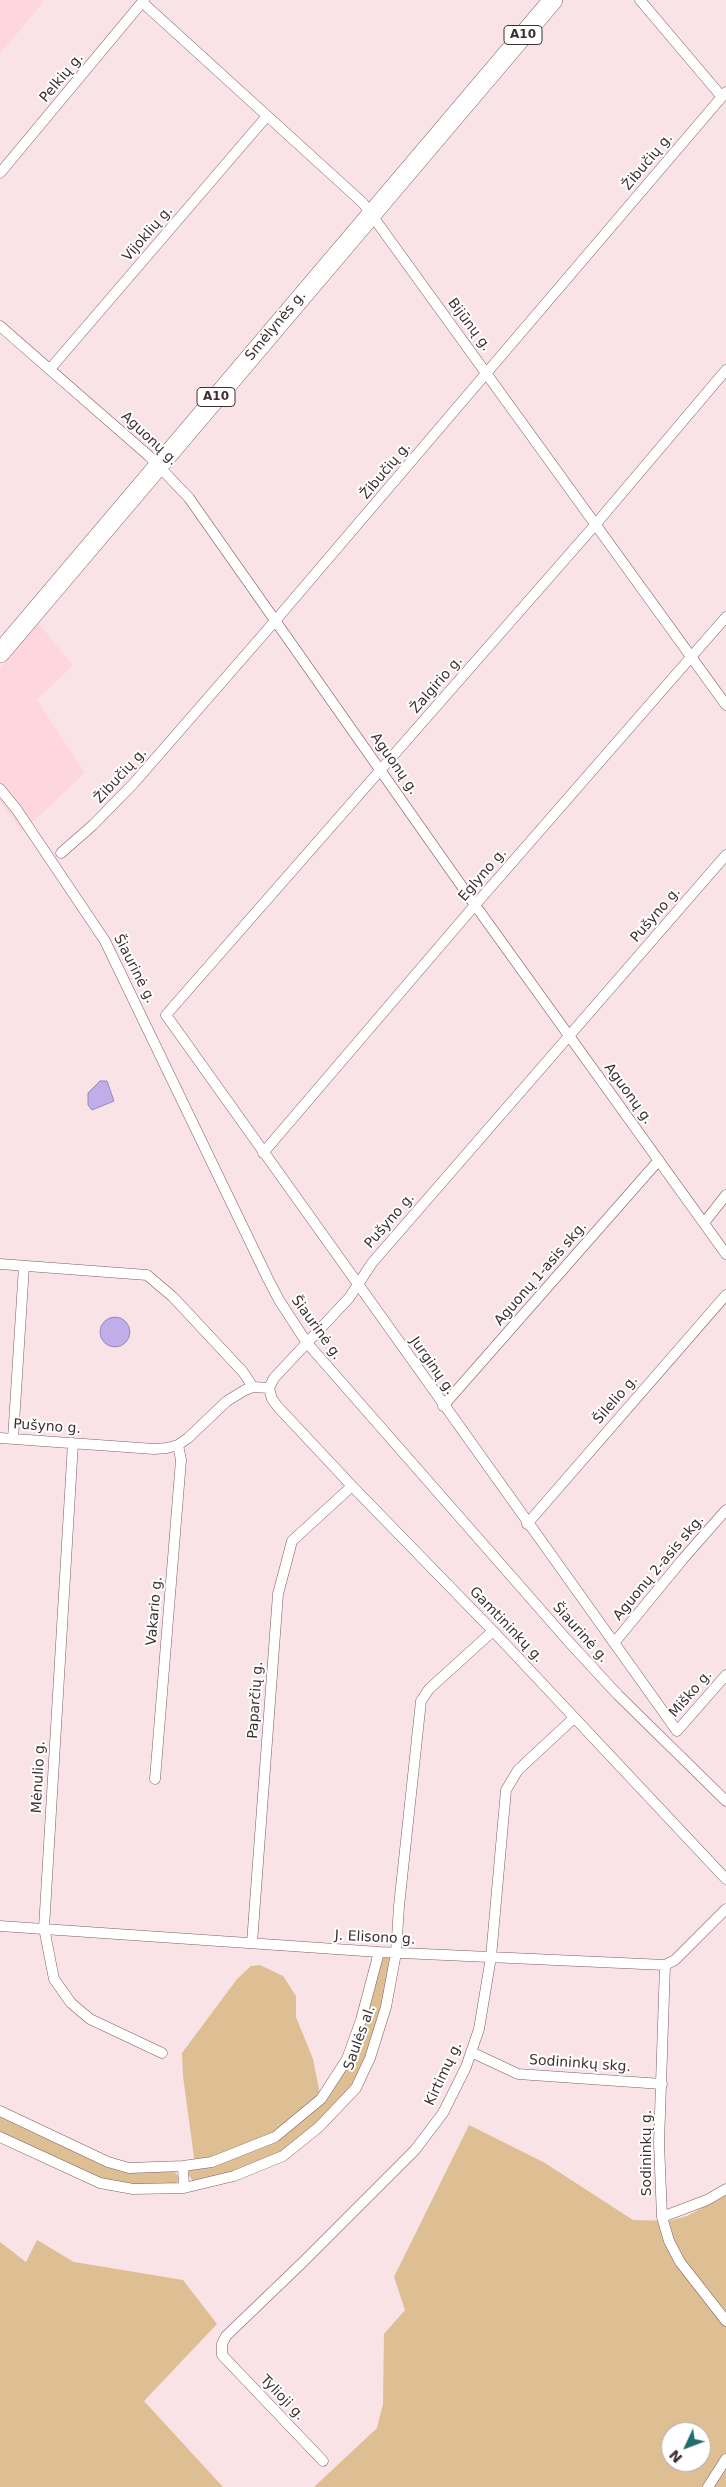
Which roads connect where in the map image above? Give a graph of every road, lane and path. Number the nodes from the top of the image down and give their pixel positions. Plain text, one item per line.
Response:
1 (553, 0) edge
2 (640, 0) edge
3 (143, 1) edge
4 (724, 95) edge
5 (268, 116) junction
6 (0, 173) edge
7 (371, 214) junction
8 (0, 326) edge
9 (50, 369) junction
10 (726, 370) edge
11 (488, 372) junction
12 (159, 465) junction
13 (594, 525) junction
14 (726, 617) edge
15 (275, 621) junction
16 (0, 653) edge
17 (692, 656) junction
18 (726, 705) edge
19 (381, 770) junction
20 (0, 789) edge
21 (61, 853) dead end
22 (726, 855) edge
23 (475, 904) junction
24 (166, 1015) joint
25 (569, 1036) junction
26 (263, 1153) junction
27 (659, 1160) junction
28 (726, 1195) edge
29 (704, 1222) junction
30 (726, 1254) edge
31 (0, 1264) edge
32 (24, 1266) junction
33 (358, 1284) junction
34 (726, 1295) edge
35 (307, 1342) junction
36 (253, 1387) junction
37 (269, 1388) junction
38 (443, 1406) junction
39 (0, 1438) edge
40 (13, 1439) junction
41 (73, 1443) junction
42 (178, 1445) junction
43 (352, 1486) junction
44 (726, 1510) edge
45 (527, 1524) junction
46 (493, 1631) junction
47 (614, 1643) junction
48 (726, 1675) edge
49 (574, 1718) junction
50 (677, 1731) joint
51 (155, 1780) dead end
52 (726, 1801) edge
53 (726, 1879) edge
54 (726, 1909) edge
55 (0, 1926) edge
56 (44, 1928) junction
57 (252, 1943) junction
58 (379, 1952) junction
59 (396, 1953) junction
60 (491, 1957) junction
61 (665, 1964) junction
62 (471, 2052) junction
63 (162, 2053) dead end
64 (662, 2084) junction
65 (0, 2111) edge
66 (0, 2137) edge
67 (183, 2166) junction
68 (184, 2188) junction
69 (726, 2189) edge
70 (662, 2217) junction
71 (726, 2321) edge
72 (222, 2355) joint
73 (726, 2459) edge
74 (323, 2461) dead end
75 (708, 2487) edge

1 - 7 highway, Smėlynės g. / A10
2 - 4 street, Žibučių g.
3 - 5 street, Bijūnų g.
3 - 6 street, Pelkių g.
4 - 11 street, Žibučių g.
5 - 7 street, Bijūnų g.
5 - 9 street, Vijoklių g.
7 - 11 street, Bijūnų g.
7 - 12 highway, Smėlynės g. / A10
8 - 9 street, Aguonų g.
9 - 12 street, Aguonų g.
10 - 13 street, Žalgirio g.
11 - 13 street, Bijūnų g.
11 - 15 street, Žibučių g.
12 - 15 street, Aguonų g.
12 - 16 highway, Smėlynės g. / A10
13 - 17 street, Bijūnų g.
13 - 19 street, Žalgirio g.
14 - 17 street, Eglyno g.
15 - 19 street, Aguonų g.
15 - 21 street, Žibučių g.
17 - 18 street, Bijūnų g.
17 - 23 street, Eglyno g.
19 - 23 street, Aguonų g.
19 - 24 street, Žalgirio g.
20 - 35 street, Šiaurinė g.
22 - 25 street, Pušyno g.
23 - 25 street, Aguonų g.
23 - 26 street, Eglyno g.
24 - 26 street, Jurginų g.
25 - 27 street, Aguonų g.
25 - 33 street, Pušyno g.
26 - 33 street, Jurginų g.
27 - 29 street, Aguonų g.
27 - 38 street, Aguonų 1-asis skg.
28 - 29 street
29 - 30 street, Aguonų g.
31 - 32 street
32 - 36 street
32 - 40 street
33 - 35 street, Pušyno g.
33 - 38 street, Jurginų g.
34 - 45 street, Šilelio g.
35 - 37 street, Pušyno g.
35 - 52 street, Šiaurinė g.
36 - 37 street
36 - 42 street
37 - 43 street, Gamtininkų g.
38 - 45 street, Jurginų g.
39 - 40 street, Pušyno g.
40 - 41 street, Pušyno g.
41 - 42 street, Pušyno g.
41 - 56 street, Mėnulio g.
42 - 51 street, Vakario g.
43 - 46 street, Gamtininkų g.
43 - 57 street, Paparčių g.
44 - 47 street, Aguonų 2-asis skg.
45 - 47 street, Jurginų g.
46 - 49 street, Gamtininkų g.
46 - 59 street, Saulės al.
47 - 50 street, Jurginų g.
48 - 50 street, Miško g.
49 - 53 street, Gamtininkų g.
49 - 60 street, Kirtimų g.
54 - 61 street
55 - 56 street, J. Elisono g.
56 - 57 street, J. Elisono g.
56 - 63 street, Mėnulio g.
57 - 58 street, J. Elisono g.
58 - 59 street, J. Elisono g.
58 - 67 street, Saulės al.
59 - 60 street, J. Elisono g.
59 - 68 street, Saulės al.
60 - 61 street, J. Elisono g.
60 - 62 street, Kirtimų g.
61 - 64 street, Sodininkų g.
62 - 64 street, Sodininkų skg.
62 - 72 street, Kirtimų g.
64 - 70 street, Sodininkų g.
65 - 67 street, Saulės al.
66 - 68 street, Saulės al.
67 - 68 street
69 - 70 street
70 - 71 street, Sodininkų g.
72 - 74 street, Tylioji g.
73 - 75 street

